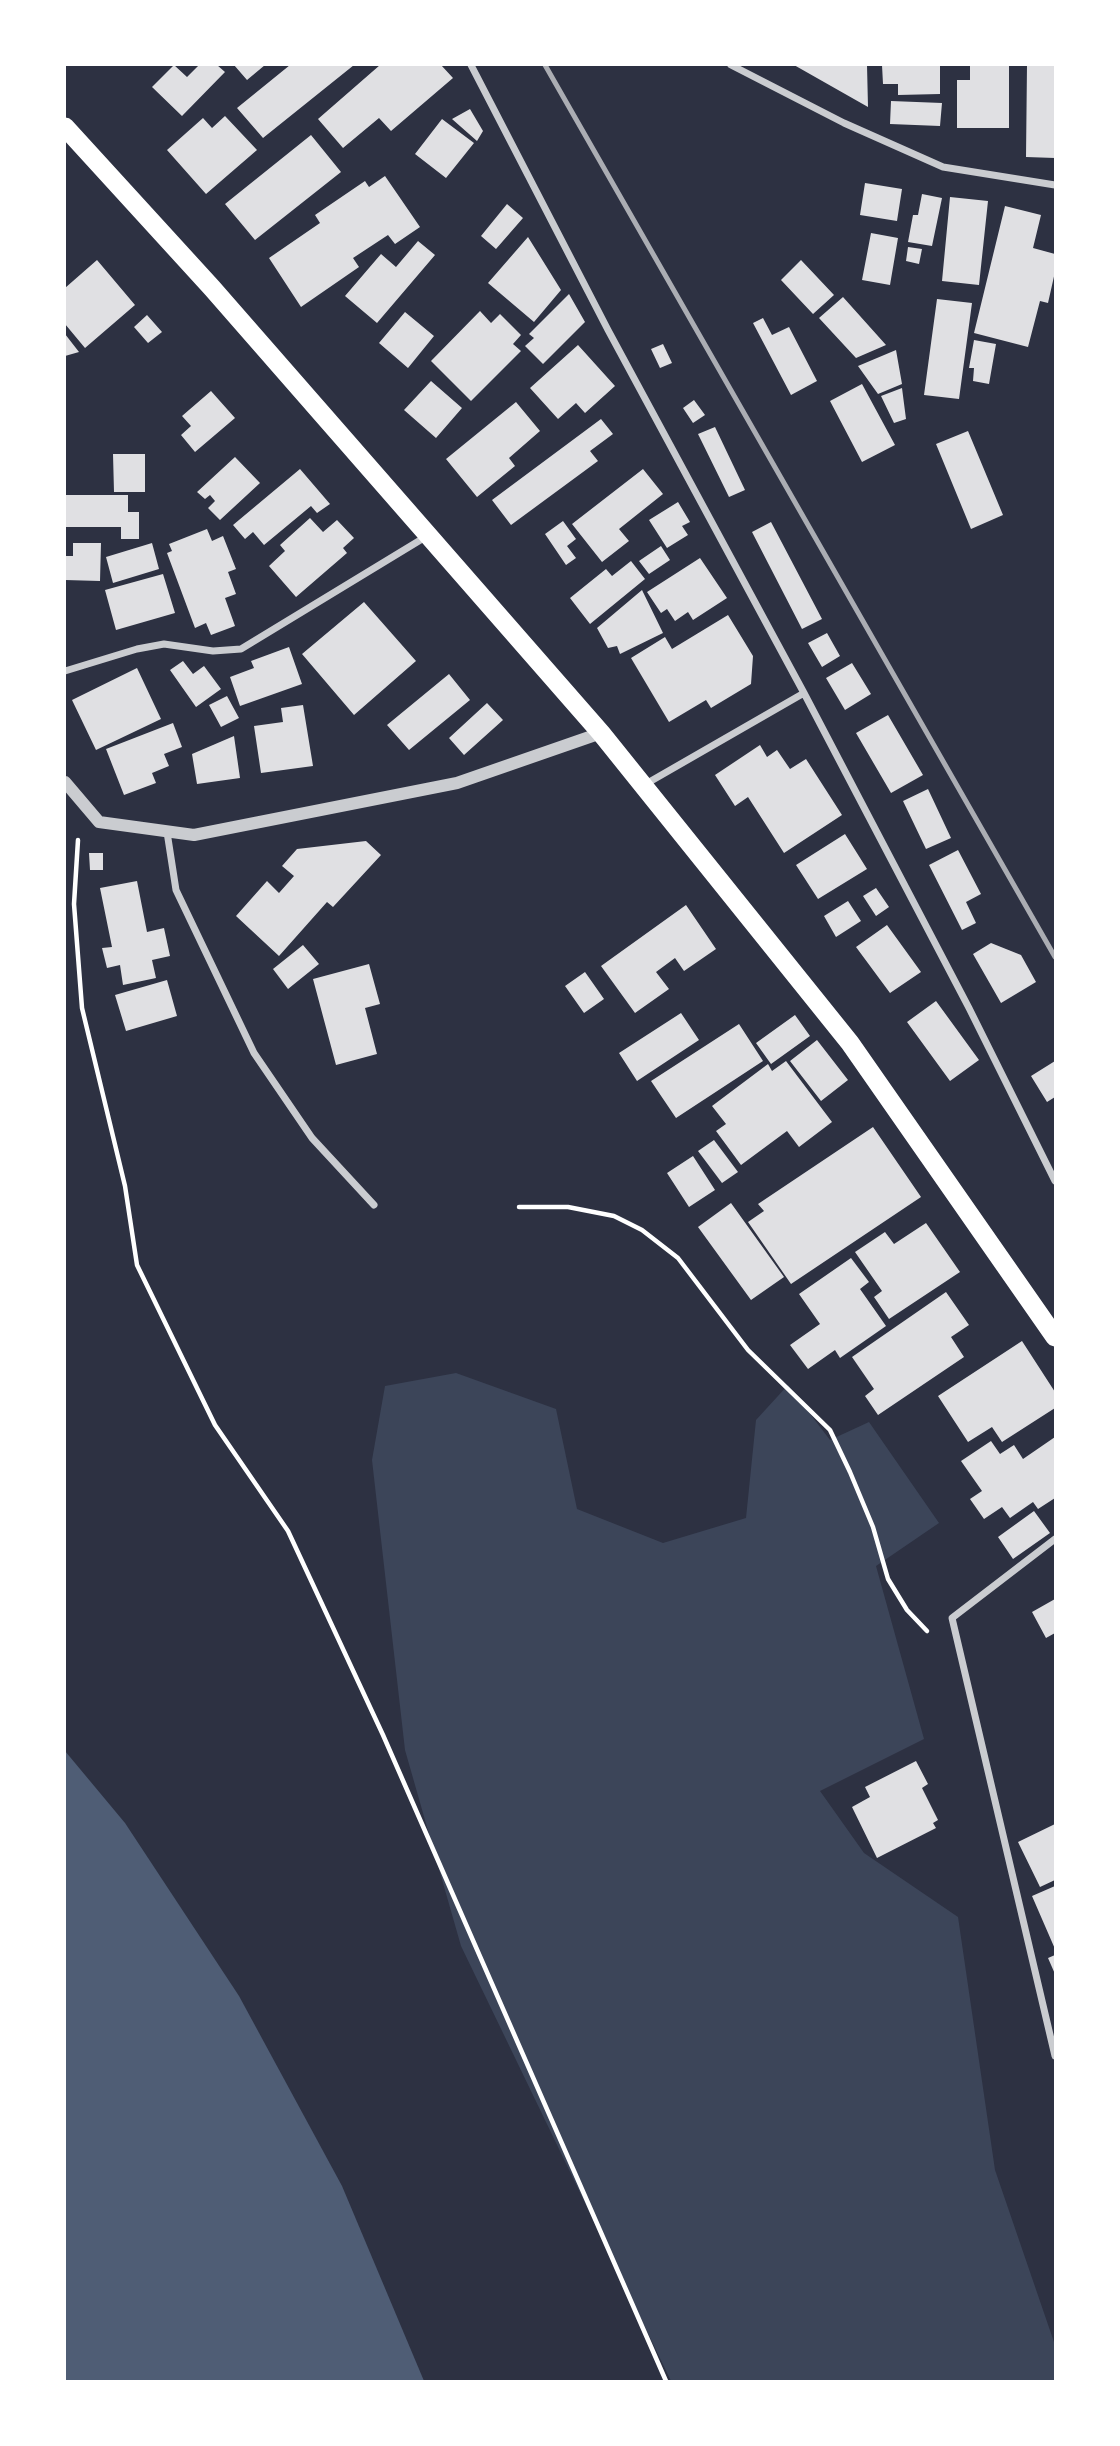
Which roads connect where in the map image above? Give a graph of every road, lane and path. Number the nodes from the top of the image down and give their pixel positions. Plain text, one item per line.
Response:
1 (471, 65) edge
2 (731, 65) edge
3 (65, 127) edge
4 (1055, 185) edge
5 (429, 535) junction
6 (65, 671) edge
7 (804, 694) junction
8 (601, 733) junction
9 (65, 782) edge
10 (642, 786) junction
11 (84, 805) junction
12 (167, 832) junction
13 (1055, 1181) edge
14 (374, 1205) dead end
15 (519, 1207) dead end
16 (1055, 1337) edge
17 (1055, 1539) edge
18 (957, 1640) junction
19 (1055, 2056) edge
20 (666, 2381) edge

1 - 7 street
2 - 4 street
3 - 5 highway
5 - 6 street
5 - 8 highway
7 - 10 street
7 - 13 street
8 - 10 highway
8 - 12 street
9 - 11 street
10 - 16 highway
11 - 12 street
11 - 20 path
12 - 14 street
15 - 18 path
17 - 18 street
18 - 19 street

